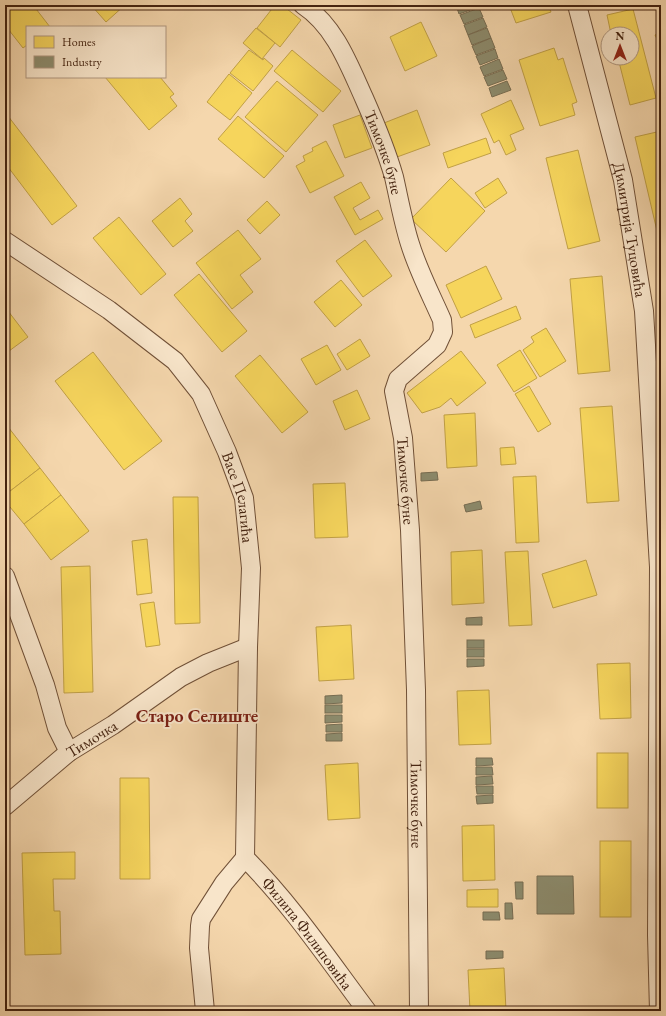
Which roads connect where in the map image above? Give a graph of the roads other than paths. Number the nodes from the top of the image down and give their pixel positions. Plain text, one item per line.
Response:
1 (304, 5) edge
2 (577, 5) edge
3 (5, 241) edge
4 (5, 576) edge
5 (248, 647) junction
6 (69, 752) junction
7 (5, 806) edge
8 (246, 858) junction
9 (205, 1011) edge
10 (367, 1011) edge
11 (419, 1011) edge
12 (659, 1011) edge

1 - 11 street, Тимочке буне
2 - 12 street, Димитрија Туцовића
3 - 5 street, Васе Пелагића
4 - 6 street
5 - 6 street, Тимочка
5 - 8 street, Васе Пелагића
6 - 7 street, Тимочка
8 - 9 street
8 - 10 street, Филипа Филиповића

